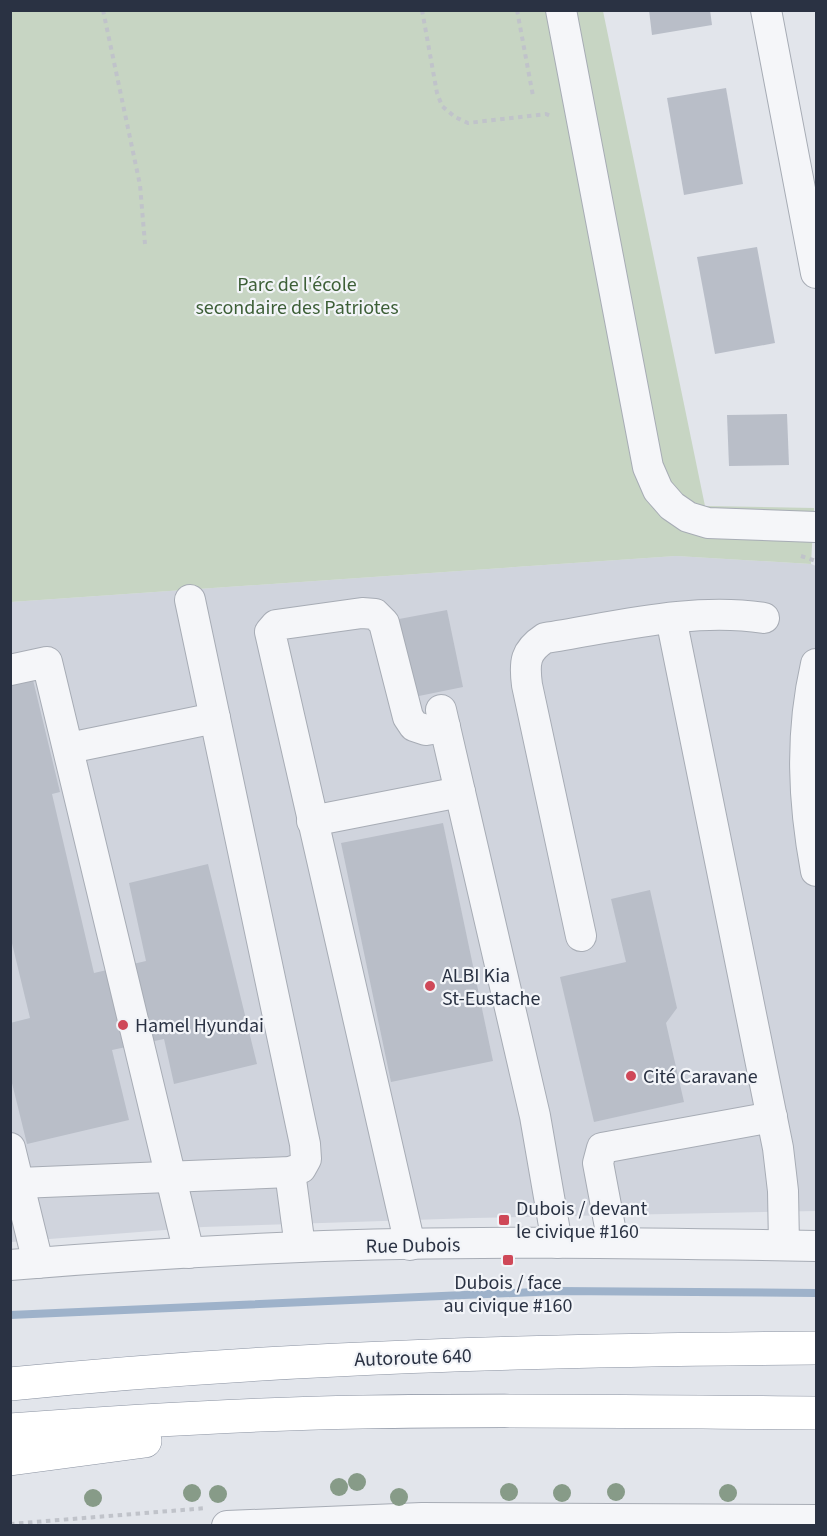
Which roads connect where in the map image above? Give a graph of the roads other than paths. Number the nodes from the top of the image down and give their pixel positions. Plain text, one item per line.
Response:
1 (561, 10) edge
2 (766, 10) edge
3 (816, 273) edge
4 (816, 527) edge
5 (190, 600) dead end
6 (671, 618) junction
7 (764, 618) dead end
8 (816, 664) edge
9 (10, 670) edge
10 (215, 718) junction
11 (69, 748) junction
12 (460, 792) junction
13 (312, 821) junction
14 (816, 871) edge
15 (581, 936) dead end
16 (772, 1117) junction
17 (10, 1149) edge
18 (290, 1172) junction
19 (171, 1177) junction
20 (19, 1183) junction
21 (613, 1243) junction
22 (557, 1244) junction
23 (410, 1245) junction
24 (784, 1245) junction
25 (816, 1246) edge
26 (300, 1247) junction
27 (189, 1252) junction
28 (24, 1264) edge
29 (816, 1348) edge
30 (10, 1382) edge
31 (361, 1412) junction
32 (816, 1413) edge
33 (10, 1430) edge
34 (10, 1459) edge
35 (816, 1520) edge
36 (747, 1523) edge
37 (227, 1526) edge

1 - 4 street
2 - 3 street
5 - 10 street
6 - 7 street
6 - 15 street
6 - 16 street
8 - 14 street
9 - 11 street
10 - 11 street
10 - 18 street
11 - 19 street
12 - 13 street
12 - 13 street
12 - 22 street
13 - 23 street
16 - 21 street
16 - 24 street
17 - 20 street
18 - 19 street
18 - 26 street
19 - 20 street
19 - 27 street
20 - 28 street
21 - 22 street, Rue Dubois
21 - 24 street, Rue Dubois
22 - 23 street, Rue Dubois
23 - 26 street, Rue Dubois
24 - 25 street, Rue Dubois
26 - 27 street, Rue Dubois
27 - 28 street, Rue Dubois
29 - 30 highway, Autoroute 640
31 - 32 highway
31 - 33 highway
31 - 34 highway
35 - 36 street
36 - 37 street

